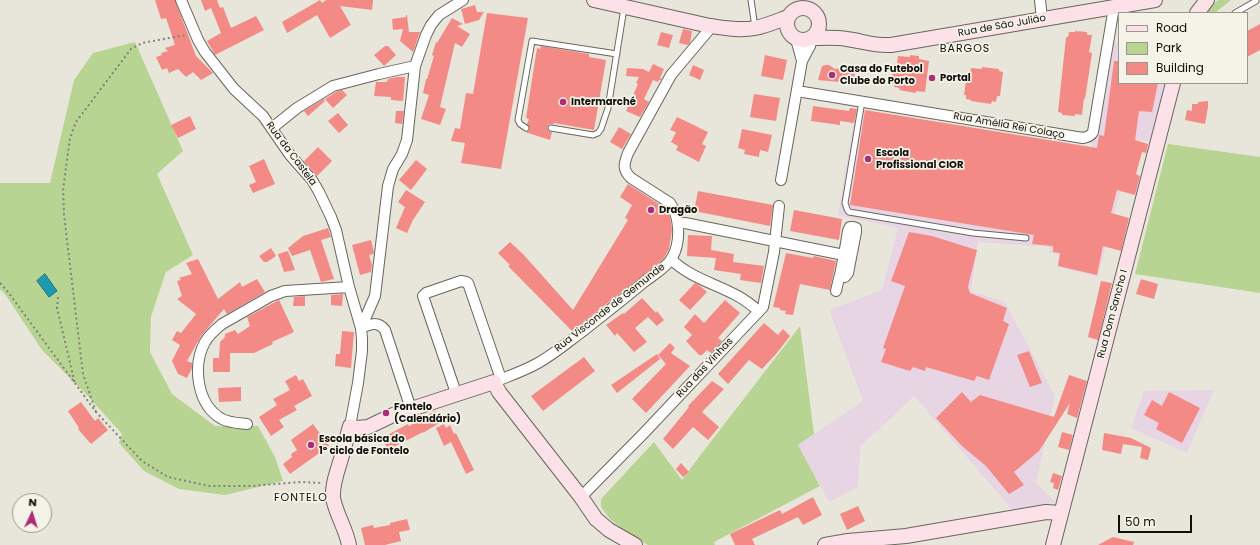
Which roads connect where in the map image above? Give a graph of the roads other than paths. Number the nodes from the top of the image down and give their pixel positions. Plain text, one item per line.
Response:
1 (181, 0) edge
2 (463, 0) edge
3 (594, 0) edge
4 (751, 0) edge
5 (807, 0) edge
6 (1040, 0) edge
7 (1155, 0) edge
8 (1193, 0) edge
9 (1207, 0) edge
10 (1256, 1) edge
11 (624, 7) junction
12 (1114, 7) junction
13 (791, 10) edge
14 (1192, 12) edge
15 (1198, 12) edge
16 (1237, 12) edge
17 (816, 14) junction
18 (1042, 19) junction
19 (710, 26) junction
20 (756, 28) junction
21 (794, 38) junction
22 (812, 38) junction
23 (848, 39) junction
24 (617, 54) junction
25 (802, 61) junction
26 (415, 66) junction
27 (1173, 84) edge
28 (797, 90) junction
29 (862, 101) junction
30 (272, 128) junction
31 (526, 128) dead end
32 (551, 128) dead end
33 (781, 180) dead end
34 (779, 206) dead end
35 (678, 224) junction
36 (1026, 238) dead end
37 (775, 240) junction
38 (844, 254) junction
39 (671, 259) junction
40 (840, 275) junction
41 (349, 288) junction
42 (836, 291) dead end
43 (758, 311) junction
44 (361, 328) junction
45 (497, 380) junction
46 (456, 393) junction
47 (411, 409) junction
48 (247, 424) dead end
49 (350, 426) junction
50 (581, 497) junction
51 (1061, 513) junction
52 (348, 545) edge
53 (635, 545) edge
54 (825, 545) edge
55 (1053, 545) edge

1 - 30 street, Rua da Castela
2 - 26 street
3 - 11 street
4 - 20 lane
5 - 17 street
6 - 18 street
7 - 12 street, Rua de São Julião
8 - 14 street
9 - 15 street
10 - 16 lane
11 - 19 street
11 - 24 lane
12 - 18 street, Rua de São Julião
12 - 29 street, Rua Amélia Rei Colaço
13 - 17 street
13 - 20 street
13 - 21 street
17 - 22 street
17 - 23 street, Rua de São Julião
18 - 23 street, Rua de São Julião
19 - 20 street
19 - 35 street, Rua Visconde de Gemunde
20 - 21 street
21 - 22 street
21 - 25 street
22 - 23 street, Rua de São Julião
22 - 25 street
24 - 31 lane
24 - 32 lane
25 - 28 street
26 - 30 street
26 - 44 street
27 - 51 street, Rua Dom Sancho I
28 - 29 street, Rua Amélia Rei Colaço
28 - 33 street
29 - 36 lane
30 - 41 street, Rua da Castela
34 - 37 street, Rua das Vinhas
35 - 37 street
35 - 39 street, Rua Visconde de Gemunde
37 - 38 street
37 - 43 street, Rua das Vinhas
38 - 40 street
38 - 40 street
39 - 43 street
39 - 45 street, Rua Visconde de Gemunde
40 - 42 street
41 - 44 street, Rua da Castela
41 - 48 street
43 - 50 street, Rua das Vinhas
44 - 47 street
44 - 49 street
45 - 46 street, Rua Visconde de Gemunde
45 - 46 street
45 - 50 street
46 - 47 street, Rua Visconde de Gemunde
47 - 49 street, Rua Visconde de Gemunde
49 - 52 street
50 - 53 street
51 - 54 street
51 - 55 street, Rua Dom Sancho I

